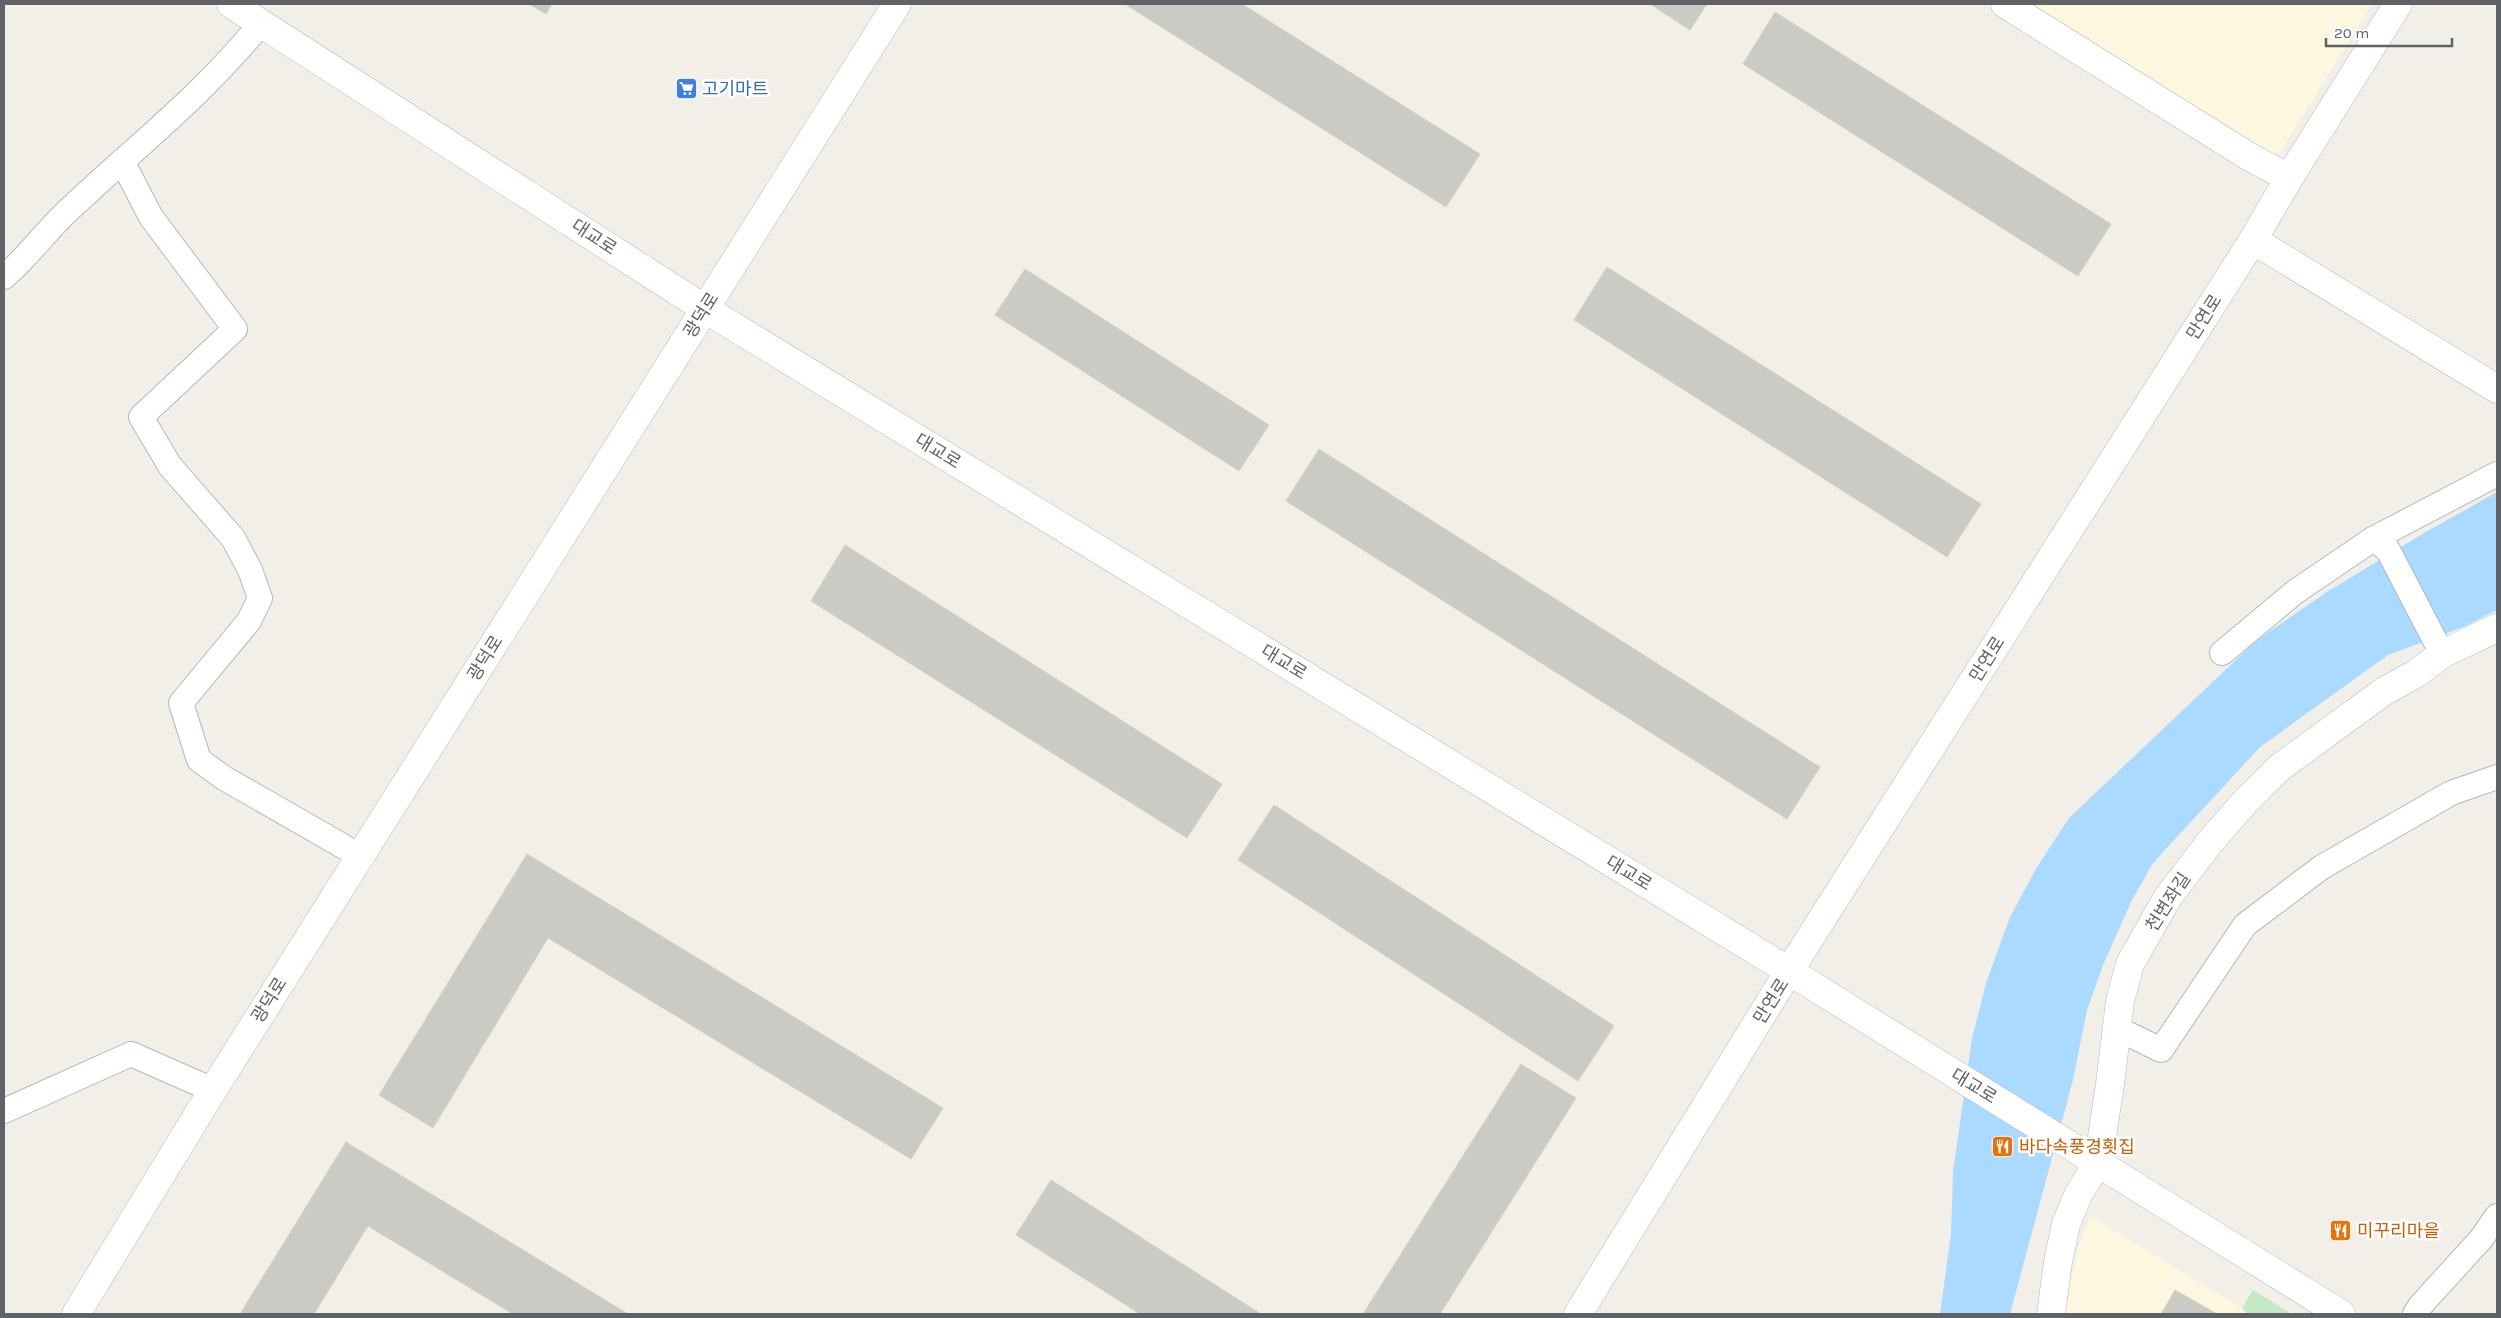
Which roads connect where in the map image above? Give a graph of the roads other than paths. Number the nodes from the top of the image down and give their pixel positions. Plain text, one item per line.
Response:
1 (231, 4) edge
2 (898, 4) edge
3 (2006, 4) edge
4 (2398, 4) edge
5 (261, 22) junction
6 (122, 161) junction
7 (2289, 178) junction
8 (2253, 240) junction
9 (4, 277) edge
10 (705, 309) junction
11 (2497, 389) edge
12 (2497, 474) edge
13 (2381, 545) junction
14 (2497, 628) edge
15 (2438, 646) junction
16 (2222, 653) dead end
17 (2497, 777) edge
18 (360, 856) junction
19 (1789, 971) junction
20 (2116, 1028) junction
21 (213, 1090) junction
22 (4, 1111) edge
23 (2098, 1163) junction
24 (2497, 1216) edge
25 (76, 1314) edge
26 (1578, 1314) edge
27 (2051, 1314) edge
28 (2341, 1314) edge
29 (2415, 1314) edge

1 - 5 street, 대교로
2 - 10 street, 광덕로
3 - 7 street
4 - 7 street, 만연로
5 - 6 lane
5 - 10 street, 대교로
6 - 9 lane
6 - 18 lane
7 - 8 street, 만연로
8 - 11 street
8 - 19 street, 만연로
10 - 18 street, 광덕로
10 - 19 street, 대교로
12 - 13 lane
13 - 15 lane
13 - 16 lane
14 - 15 street, 천변좌길
15 - 20 street, 천변좌길
17 - 20 lane
18 - 21 street, 광덕로
19 - 23 street, 대교로
19 - 26 street, 만연로
20 - 23 street, 천변좌길
21 - 22 lane
21 - 25 street, 광덕로
23 - 27 street, 천변좌길
23 - 28 street, 대교로
24 - 29 lane

